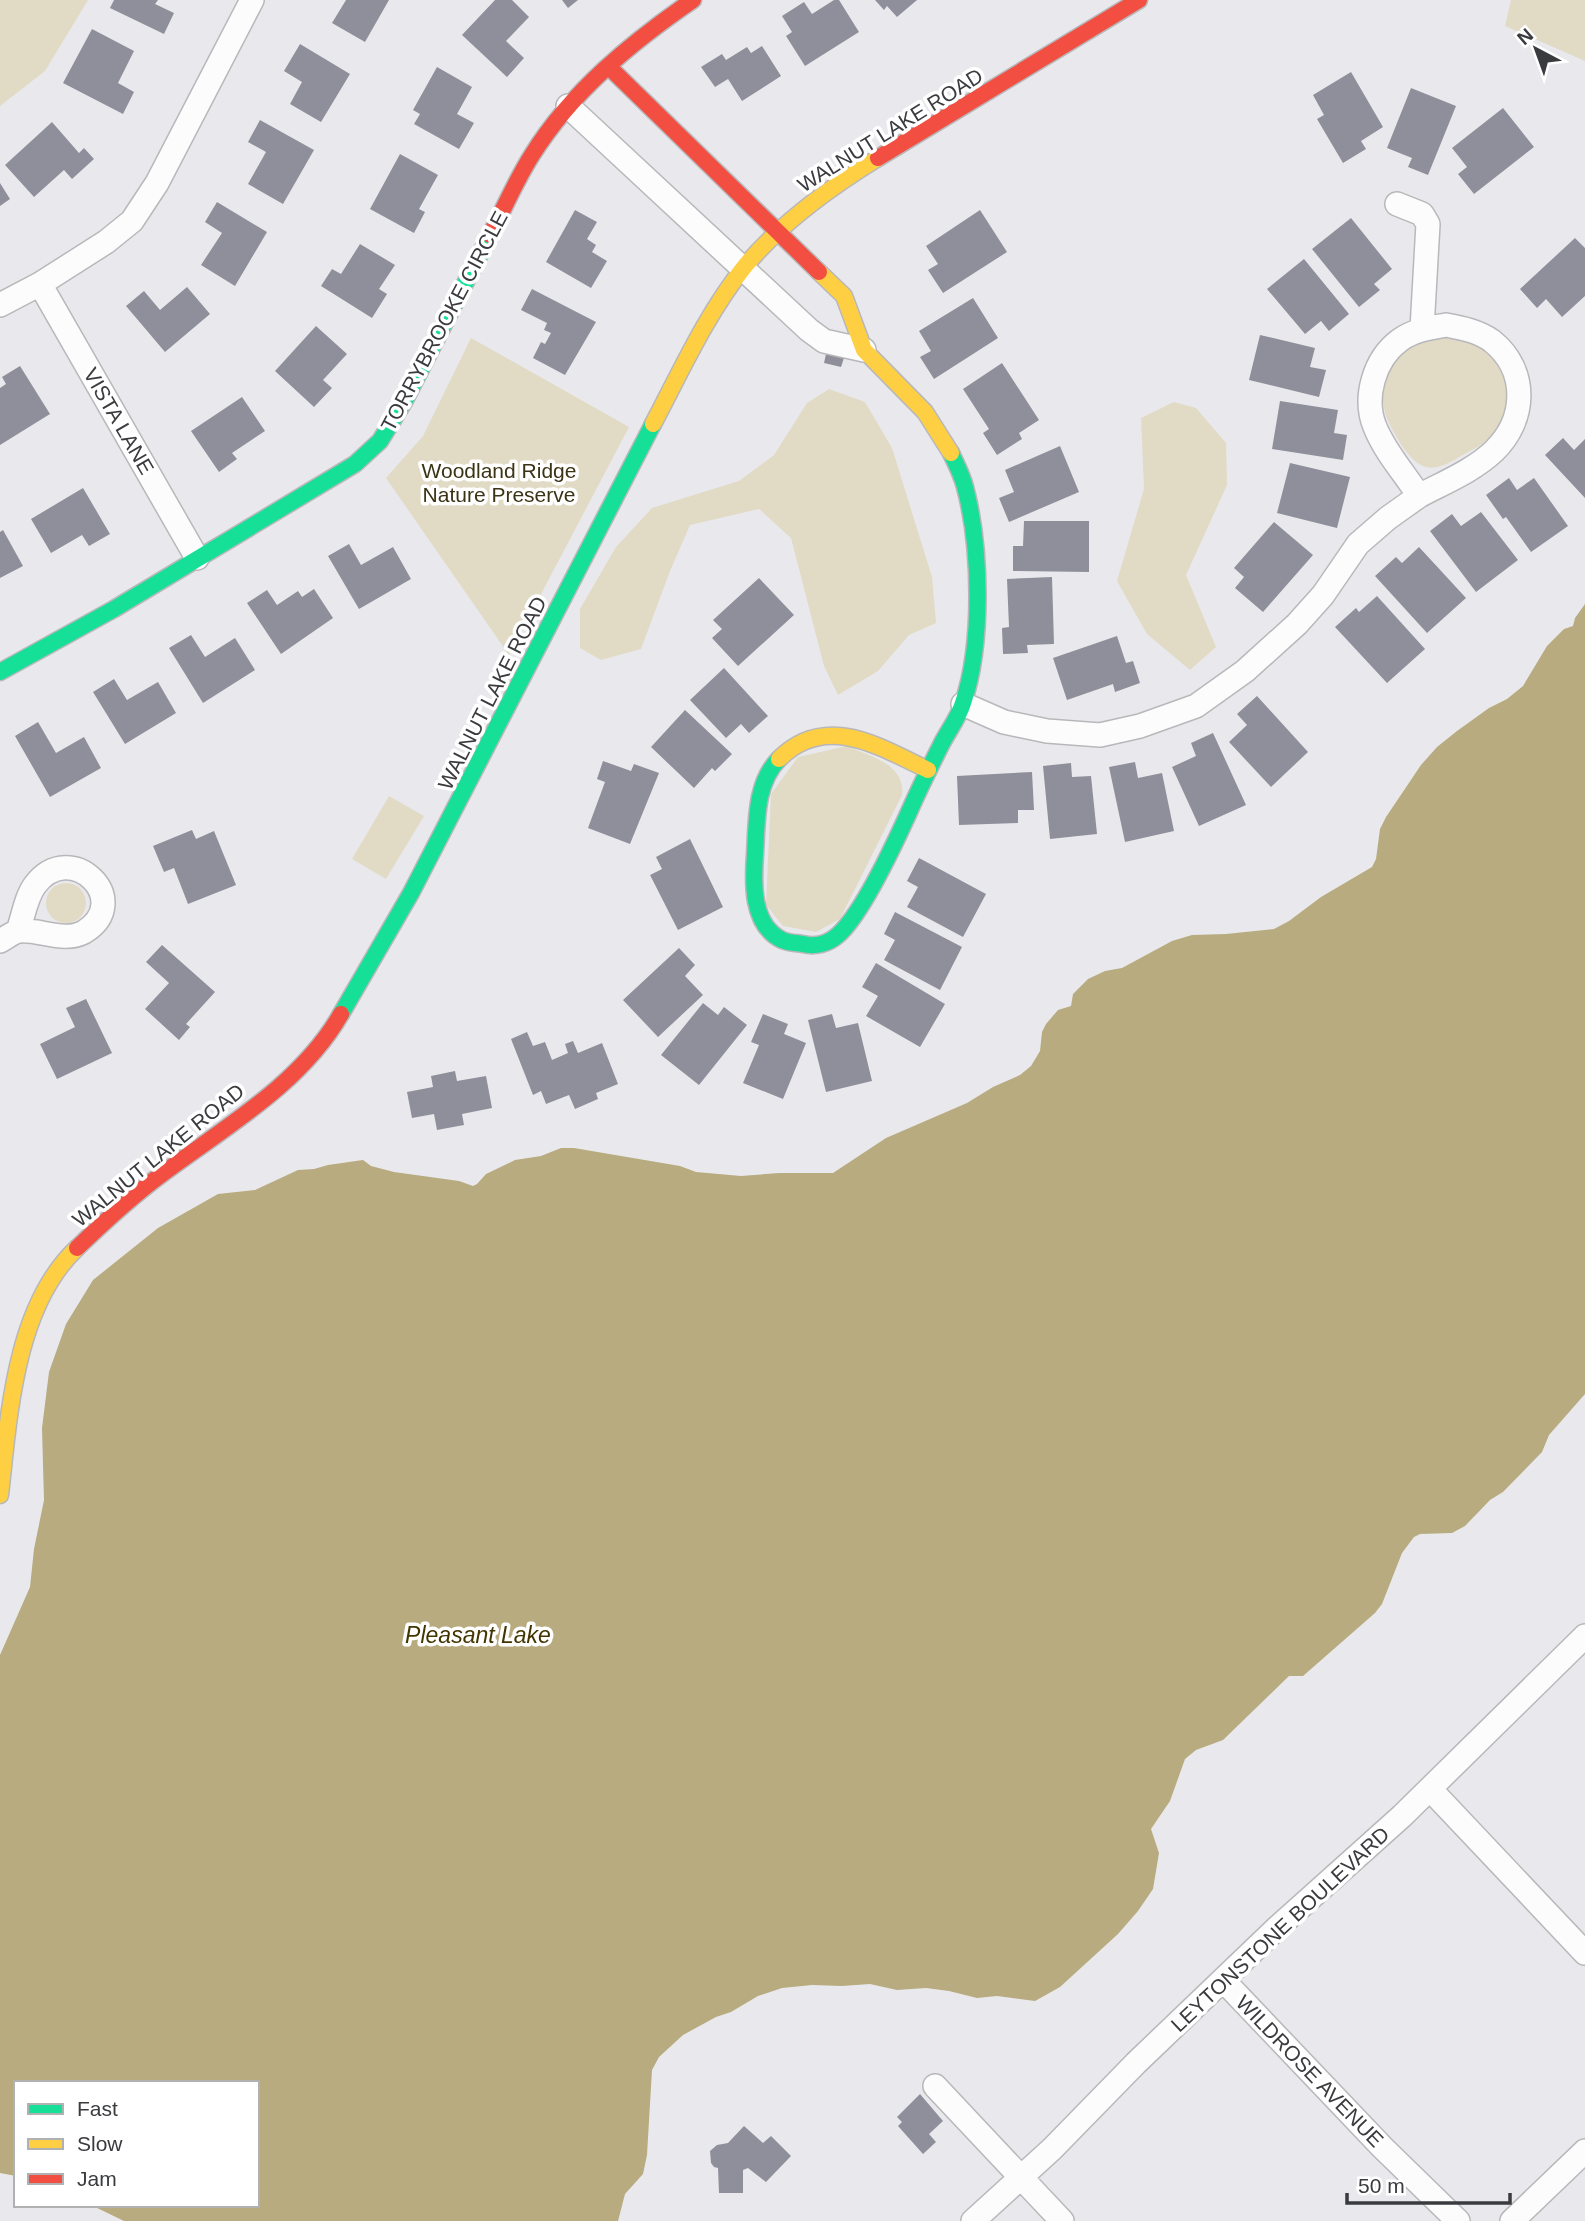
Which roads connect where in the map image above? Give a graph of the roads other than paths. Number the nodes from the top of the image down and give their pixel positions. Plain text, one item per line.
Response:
1 (252, 0) edge
2 (693, 0) edge
3 (1139, 0) edge
4 (609, 68) junction
5 (568, 106) junction
6 (1397, 204) dead end
7 (778, 232) junction
8 (745, 268) junction
9 (40, 284) junction
10 (0, 305) edge
11 (1422, 329) junction
12 (864, 350) junction
13 (1419, 496) junction
14 (197, 558) junction
15 (0, 672) edge
16 (963, 705) junction
17 (928, 770) junction
18 (0, 1495) edge
19 (1585, 1636) edge
20 (1430, 1789) junction
21 (1585, 1953) edge
22 (1223, 1980) junction
23 (935, 2086) dead end
24 (1585, 2151) edge
25 (1020, 2178) junction
26 (973, 2221) edge
27 (1062, 2221) edge
28 (1458, 2221) edge
29 (1512, 2221) edge

1 - 9 street
2 - 4 street, TORRYBROOKE CIRCLE
3 - 7 street, WALNUT LAKE ROAD
4 - 5 street, TORRYBROOKE CIRCLE
4 - 7 street
5 - 8 street
5 - 14 street, TORRYBROOKE CIRCLE
6 - 11 street
7 - 8 street, WALNUT LAKE ROAD
7 - 12 street
8 - 12 street
8 - 18 street, WALNUT LAKE ROAD
9 - 10 street
9 - 14 street, VISTA LANE
11 - 13 street
11 - 13 street
12 - 16 street
13 - 16 street
14 - 15 street, TORRYBROOKE CIRCLE
16 - 17 street
17 - 17 street
19 - 20 street, LEYTONSTONE BOULEVARD
20 - 21 street
20 - 22 street, LEYTONSTONE BOULEVARD
22 - 25 street, LEYTONSTONE BOULEVARD
22 - 28 street, WILDROSE AVENUE
23 - 25 street
24 - 29 street
25 - 26 street, LEYTONSTONE BOULEVARD
25 - 27 street

